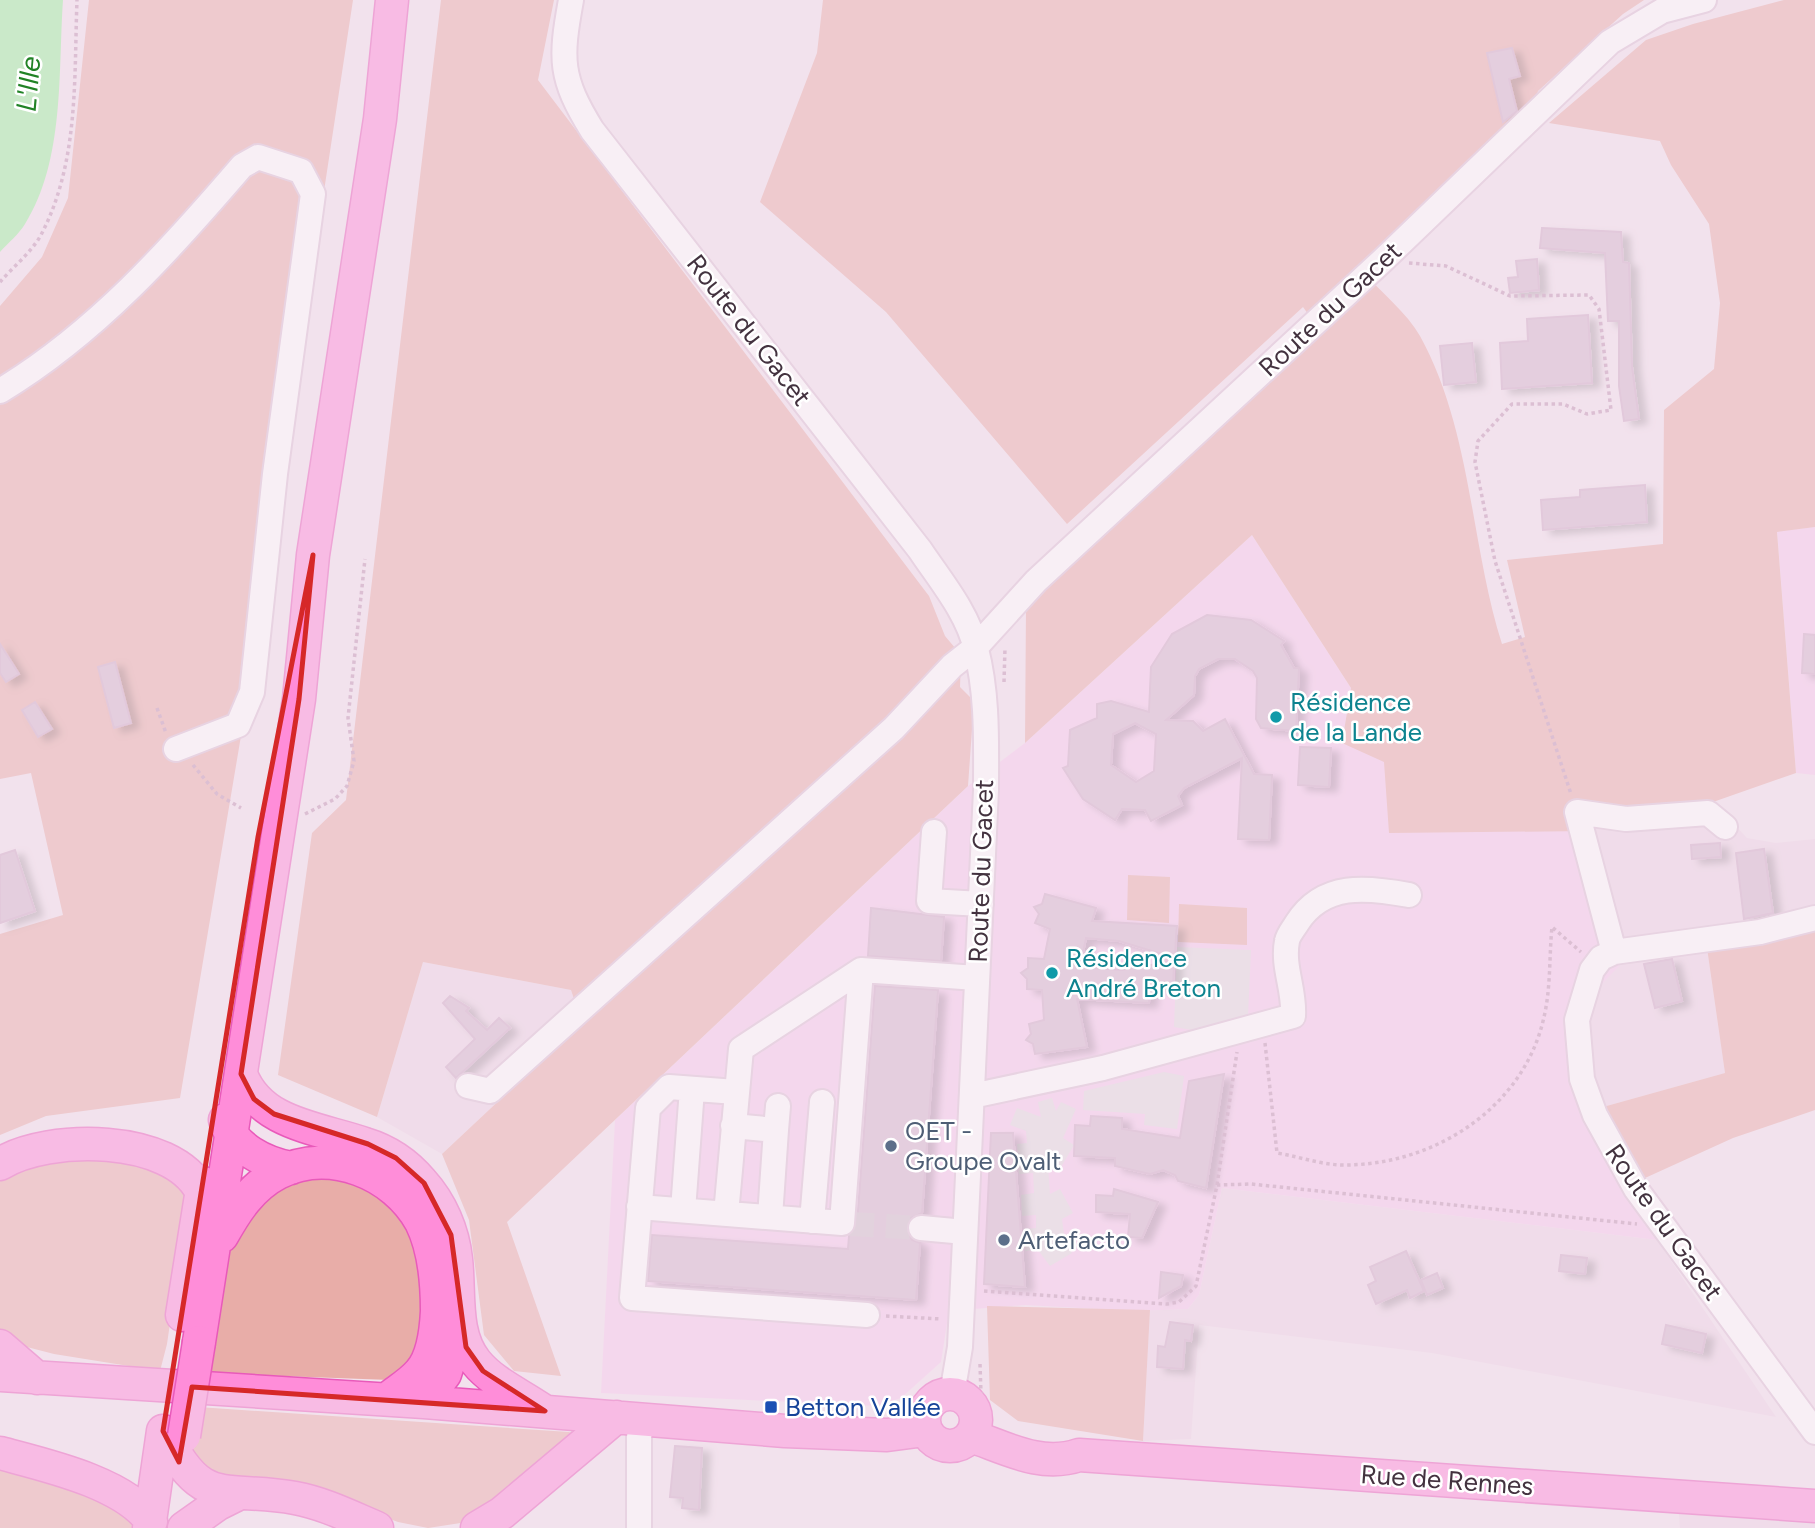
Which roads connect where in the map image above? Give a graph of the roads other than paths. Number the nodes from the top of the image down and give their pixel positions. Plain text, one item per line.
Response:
1 (392, 0) edge
2 (572, 0) edge
3 (1703, 0) edge
4 (0, 391) edge
5 (976, 647) junction
6 (176, 749) dead end
7 (1725, 827) dead end
8 (934, 832) dead end
9 (1409, 895) dead end
10 (981, 904) junction
11 (1815, 918) edge
12 (1605, 958) junction
13 (861, 970) junction
14 (977, 978) junction
15 (231, 1072) junction
16 (468, 1086) dead end
17 (692, 1089) junction
18 (736, 1093) junction
19 (972, 1096) junction
20 (822, 1102) dead end
21 (733, 1126) junction
22 (232, 1134) junction
23 (0, 1164) edge
24 (291, 1168) junction
25 (201, 1191) junction
26 (639, 1207) junction
27 (683, 1210) junction
28 (726, 1214) junction
29 (770, 1217) junction
30 (812, 1221) junction
31 (921, 1228) tunnel mouth
32 (965, 1232) junction
33 (215, 1250) junction
34 (867, 1315) road end
35 (460, 1326) junction
36 (189, 1341) junction
37 (0, 1346) edge
38 (0, 1375) edge
39 (37, 1378) junction
40 (387, 1399) junction
41 (424, 1402) junction
42 (545, 1411) junction
43 (966, 1412) junction
44 (629, 1418) junction
45 (925, 1422) junction
46 (1815, 1432) edge
47 (176, 1443) junction
48 (0, 1453) edge
49 (238, 1494) junction
50 (1815, 1506) edge
51 (156, 1526) edge
52 (184, 1528) edge
53 (377, 1528) edge
54 (477, 1528) edge
55 (639, 1528) edge

1 - 15 main road
2 - 5 street, Route du Gacet
3 - 5 street, Route du Gacet
4 - 6 street
5 - 10 street, Route du Gacet
5 - 16 street
7 - 12 street
8 - 10 street
9 - 19 street
10 - 14 street, Route du Gacet
11 - 12 street
12 - 46 street, Route du Gacet
13 - 14 street
13 - 18 street
13 - 30 street
14 - 19 street, Route du Gacet
15 - 22 main road
15 - 25 main road
15 - 35 main road
17 - 18 street
17 - 26 street
17 - 27 street
18 - 21 street
19 - 32 street, Route du Gacet
20 - 30 street
21 - 28 street
21 - 29 street
22 - 24 main road
22 - 33 main road
23 - 25 main road
24 - 33 main road
24 - 40 main road
25 - 36 main road
26 - 27 street
26 - 34 street
27 - 28 street
28 - 29 street
29 - 30 street
31 - 32 street
32 - 43 street, Route du Gacet
33 - 36 main road
35 - 41 main road
35 - 42 main road
36 - 47 main road, bridge
37 - 39 main road
38 - 39 main road
39 - 40 main road
40 - 41 main road
41 - 42 main road
42 - 44 main road
43 - 45 main road
43 - 45 main road
43 - 50 main road, Rue de Rennes
44 - 45 main road
44 - 54 main road
44 - 55 street
47 - 49 main road
47 - 51 main road
48 - 51 main road
49 - 52 main road
49 - 53 main road

